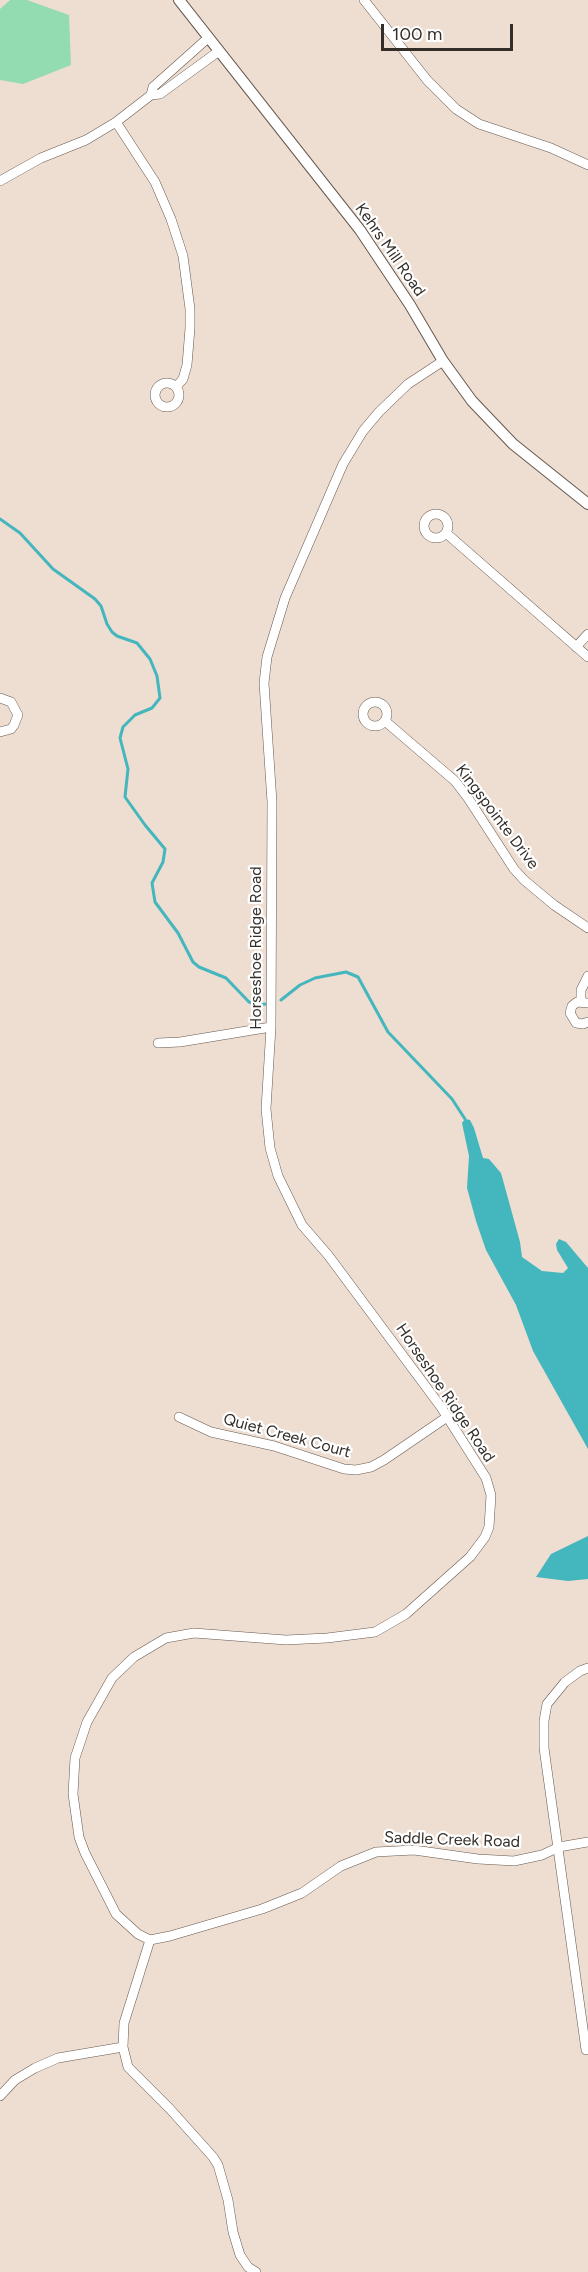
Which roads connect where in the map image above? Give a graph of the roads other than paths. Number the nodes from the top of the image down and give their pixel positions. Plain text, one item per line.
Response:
1 (179, 0) edge
2 (364, 0) edge
3 (208, 38) junction
4 (219, 51) junction
5 (151, 95) junction
6 (116, 122) junction
7 (588, 165) edge
8 (0, 181) edge
9 (443, 361) junction
10 (176, 387) dead end
11 (588, 504) edge
12 (446, 533) dead end
13 (588, 634) edge
14 (576, 647) junction
15 (588, 657) edge
16 (0, 698) edge
17 (385, 721) dead end
18 (0, 732) edge
19 (588, 928) edge
20 (588, 976) edge
21 (585, 1002) edge
22 (588, 1022) edge
23 (271, 1027) junction
24 (158, 1043) dead end
25 (179, 1417) dead end
26 (447, 1417) junction
27 (588, 1668) edge
28 (588, 1842) edge
29 (559, 1847) junction
30 (150, 1940) junction
31 (123, 2047) junction
32 (586, 2050) dead end
33 (0, 2096) edge
34 (256, 2272) edge

1 - 3 main road, Kehrs Mill Road
2 - 7 street
3 - 4 main road, Kehrs Mill Road
3 - 5 street
4 - 5 street
4 - 9 main road, Kehrs Mill Road
5 - 6 street
6 - 8 street
6 - 10 street
9 - 11 main road, Kehrs Mill Road
9 - 23 street, Horseshoe Ridge Road
12 - 14 street
13 - 14 street
14 - 15 street
16 - 18 street
17 - 19 street, Kingspointe Drive
20 - 21 street
21 - 22 street
23 - 24 street
23 - 26 street, Horseshoe Ridge Road
25 - 26 street, Quiet Creek Court
26 - 30 street, Horseshoe Ridge Road
27 - 29 street
28 - 29 street, Saddle Creek Road
29 - 30 street, Saddle Creek Road
29 - 32 street
30 - 31 street
31 - 33 street
31 - 34 street

